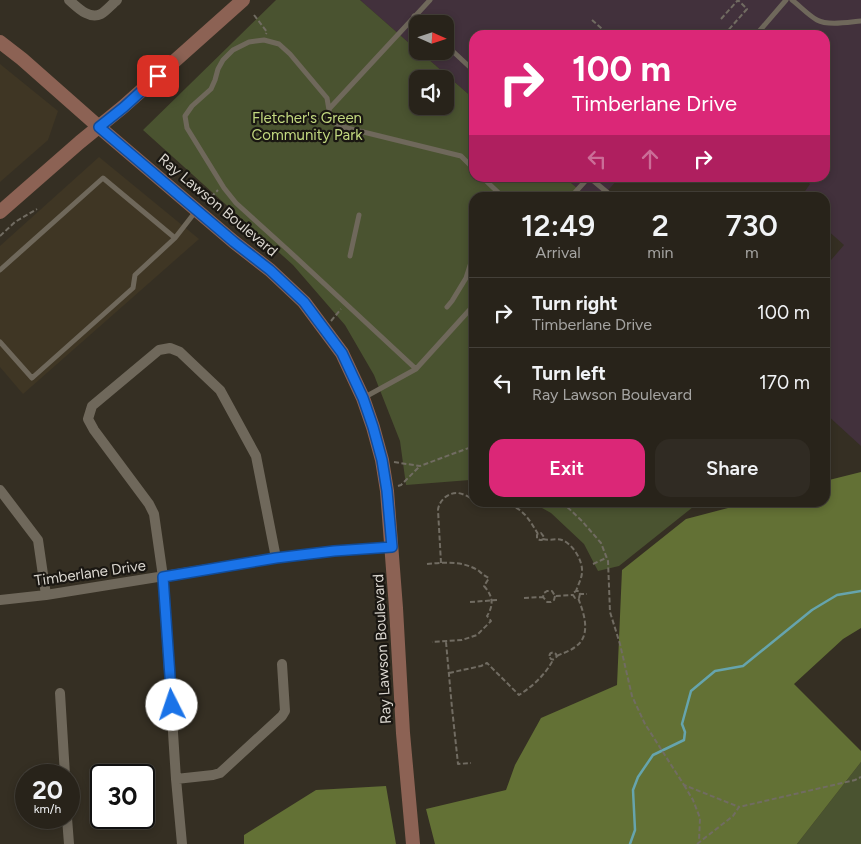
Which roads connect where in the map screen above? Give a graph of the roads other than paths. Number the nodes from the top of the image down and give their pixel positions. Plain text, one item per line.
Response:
1 (69, 0) edge
2 (117, 0) edge
3 (243, 0) edge
4 (430, 0) edge
5 (786, 0) edge
6 (792, 0) edge
7 (415, 15) edge
8 (409, 21) edge
9 (861, 21) edge
10 (760, 30) edge
11 (0, 42) edge
12 (454, 52) edge
13 (469, 66) edge
14 (329, 109) junction
15 (99, 127) junction
16 (469, 164) edge
17 (487, 182) edge
18 (585, 182) edge
19 (594, 182) edge
20 (498, 192) edge
21 (576, 192) edge
22 (606, 192) edge
23 (197, 211) junction
24 (0, 212) edge
25 (359, 215) dead end
26 (175, 238) junction
27 (350, 256) dead end
28 (469, 269) edge
29 (0, 270) edge
30 (446, 307) dead end
31 (469, 311) edge
32 (0, 342) edge
33 (416, 369) junction
34 (363, 398) junction
35 (0, 490) edge
36 (392, 547) junction
37 (276, 558) junction
38 (163, 577) junction
39 (46, 595) junction
40 (0, 600) edge
41 (282, 664) dead end
42 (60, 693) dead end
43 (64, 764) edge
44 (176, 779) junction
45 (68, 829) edge
46 (69, 844) edge
47 (182, 844) edge
48 (413, 844) edge

1 - 2 street
3 - 15 street
4 - 7 lane
5 - 10 lane
6 - 9 lane
8 - 14 lane
11 - 15 street, Ray Lawson Boulevard
12 - 13 lane
14 - 16 lane
14 - 33 lane
15 - 23 street, Ray Lawson Boulevard
15 - 24 street
17 - 20 lane
18 - 21 lane
19 - 22 lane
23 - 26 lane
23 - 34 street, Ray Lawson Boulevard
25 - 27 lane
26 - 29 lane
26 - 32 lane
28 - 30 lane
31 - 33 lane
33 - 34 lane
34 - 36 street, Ray Lawson Boulevard
35 - 39 street
36 - 37 street, Timberlane Drive
36 - 48 street, Ray Lawson Boulevard
37 - 38 street, Timberlane Drive
37 - 38 street
38 - 39 street, Timberlane Drive
38 - 44 street
39 - 40 street, Timberlane Drive
41 - 44 street
42 - 43 street
44 - 47 street
45 - 46 street

